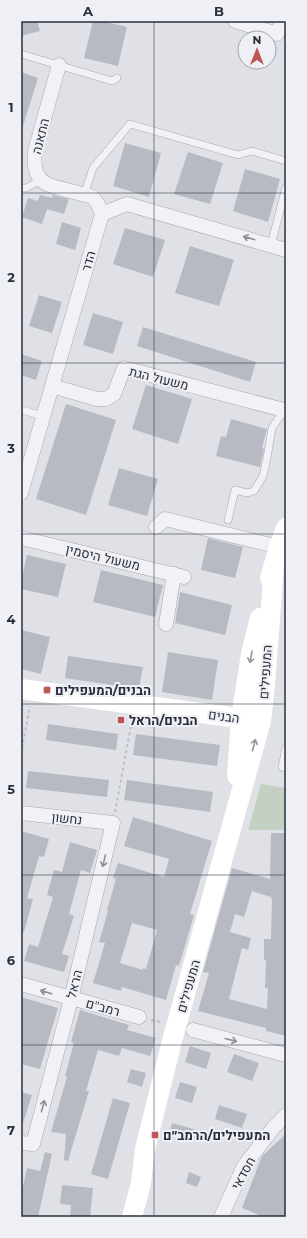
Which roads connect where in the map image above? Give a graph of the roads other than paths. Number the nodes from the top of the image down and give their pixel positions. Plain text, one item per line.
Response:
1 (234, 21) edge
2 (282, 21) edge
3 (21, 54) edge
4 (59, 65) junction
5 (117, 78) dead end
6 (286, 161) edge
7 (41, 180) junction
8 (286, 187) edge
9 (21, 188) edge
10 (84, 195) junction
11 (102, 214) junction
12 (271, 245) junction
13 (286, 250) edge
14 (52, 386) junction
15 (285, 408) edge
16 (21, 410) edge
17 (44, 416) junction
18 (21, 493) edge
19 (228, 520) dead end
20 (156, 527) dead end
21 (286, 528) edge
22 (21, 538) edge
23 (276, 556) junction
24 (166, 624) dead end
25 (27, 690) edge
26 (241, 718) junction
27 (261, 721) junction
28 (286, 748) edge
29 (286, 768) edge
30 (21, 813) edge
31 (113, 823) joint
32 (233, 824) junction
33 (21, 984) edge
34 (71, 999) junction
35 (139, 1017) dead end
36 (193, 1030) dead end
37 (286, 1055) edge
38 (286, 1115) edge
39 (27, 1143) edge
40 (145, 1149) junction
41 (119, 1217) edge
42 (132, 1217) edge
43 (221, 1217) edge

1 - 2 street
3 - 4 lane
4 - 5 lane
4 - 7 street, התאנה
6 - 10 lane
7 - 9 lane
7 - 10 street
8 - 12 lane
10 - 11 street
12 -> 11 street
11 - 14 street, הדר
12 - 13 street
14 - 15 street, משעול הגת
14 - 17 street, הדר
15 - 19 lane
16 - 17 lane
17 - 18 street, הדר
20 - 23 street
21 - 23 street, המעפילים
22 - 24 street, משעול היסמין
23 -> 26 street, המעפילים
23 - 27 street, המעפילים
25 - 26 street, הבנים
26 - 27 street, הבנים
26 - 32 street, המעפילים
32 -> 27 street, המעפילים
28 - 29 lane
30 - 31 street, נחשון
31 -> 34 street, הראל
32 - 40 street, המעפילים
34 -> 33 street, רמב"ם
34 - 35 street, רמב"ם
39 -> 34 street, הראל
36 -> 37 street
38 - 43 street, חסדאי
40 - 41 street, המעפילים
40 - 42 street, המעפילים

